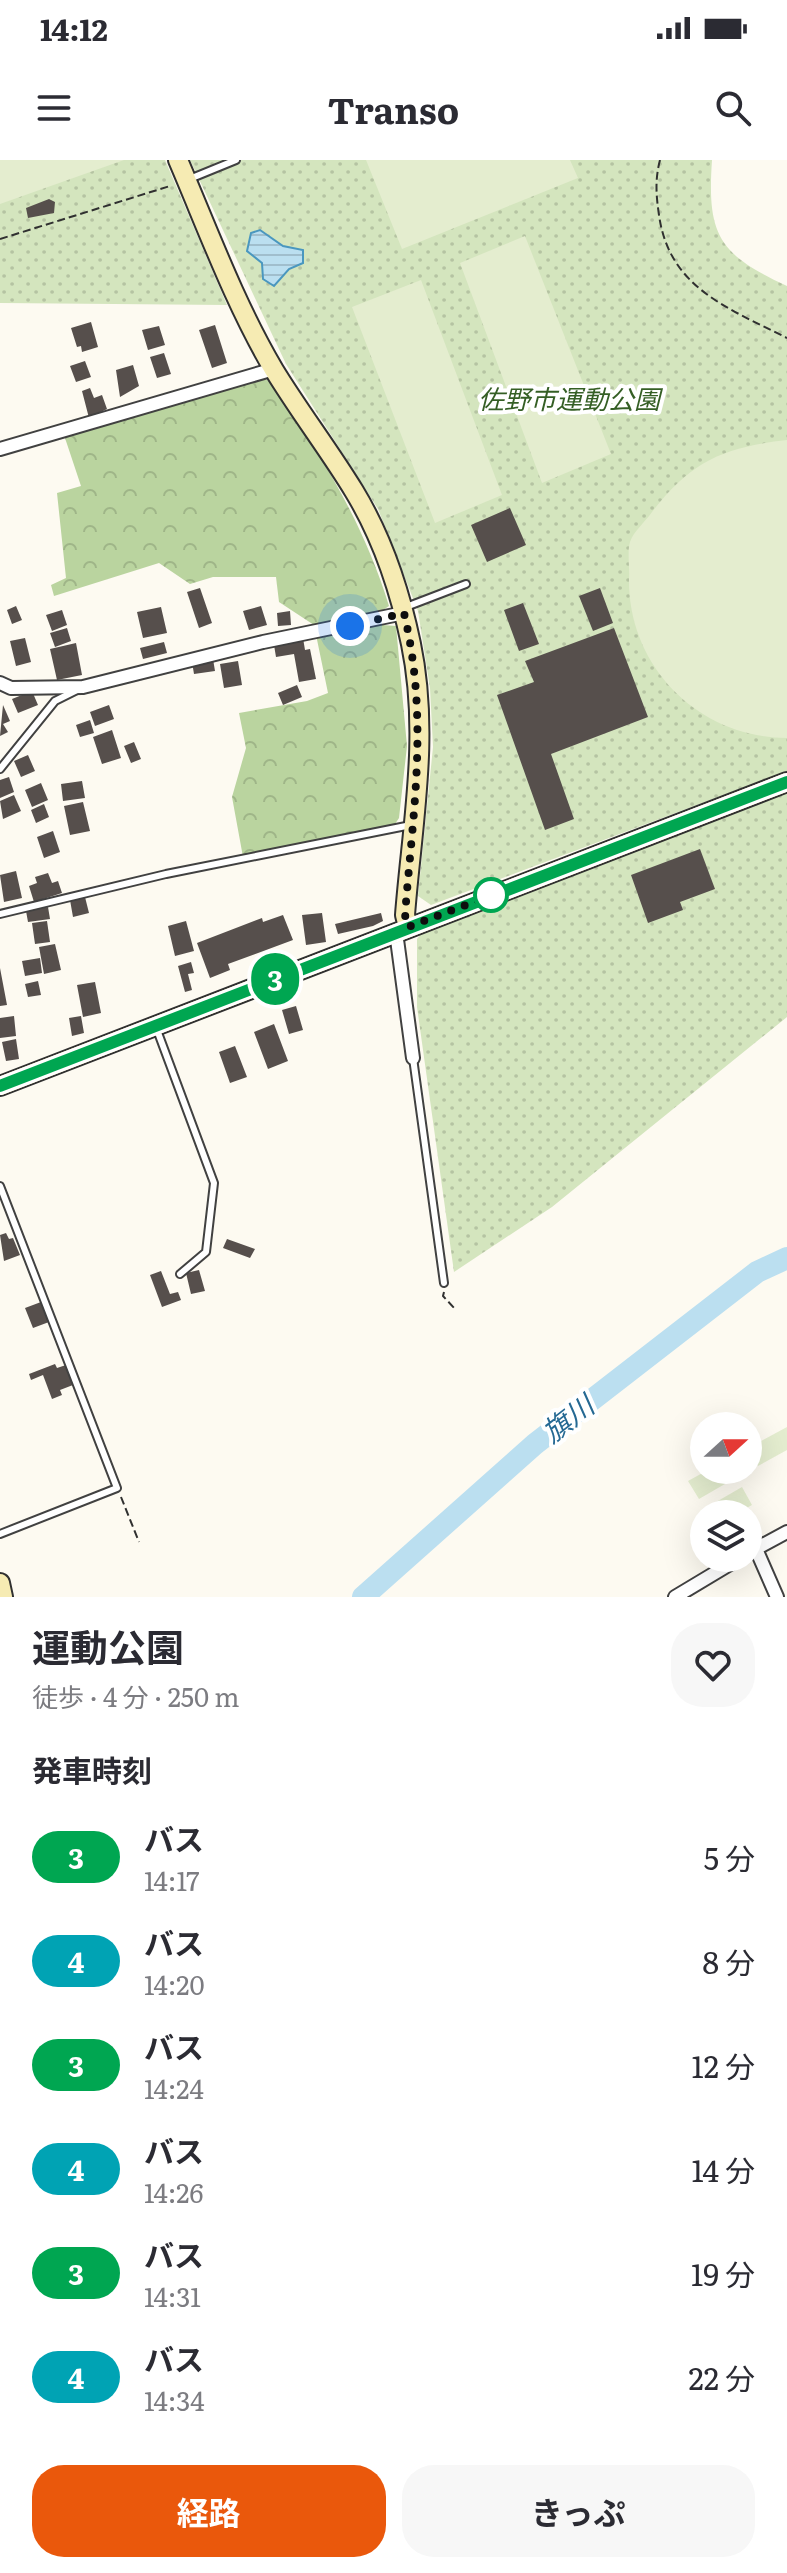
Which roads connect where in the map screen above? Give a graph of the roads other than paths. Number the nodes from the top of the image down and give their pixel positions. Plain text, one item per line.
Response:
1 (178, 160) edge
2 (236, 160) edge
3 (187, 180) junction
4 (274, 369) junction
5 (0, 449) edge
6 (466, 584) dead end
7 (403, 611) junction
8 (0, 683) edge
9 (83, 687) junction
10 (0, 769) edge
11 (787, 782) edge
12 (414, 824) junction
13 (0, 914) edge
14 (402, 930) junction
15 (155, 1027) junction
16 (413, 1058) joint
17 (0, 1086) edge
18 (0, 1186) edge
19 (180, 1274) dead end
20 (444, 1283) dead end
21 (787, 1532) edge
22 (0, 1534) edge
23 (762, 1546) edge
24 (762, 1569) edge
25 (717, 1572) edge
26 (0, 1583) edge
27 (3, 1597) edge
28 (675, 1597) edge
29 (777, 1597) edge

1 - 3 street
2 - 3 lane
3 - 4 street
4 - 5 street
4 - 7 street
6 - 7 lane
7 - 9 street
7 - 12 street
8 - 9 street
9 - 10 lane
11 - 14 street
12 - 13 lane
12 - 14 street
14 - 15 street
14 - 16 street
15 - 17 street
15 - 19 lane
16 - 20 lane
18 - 22 lane
21 - 23 street
24 - 29 street
25 - 28 street
26 - 27 street

